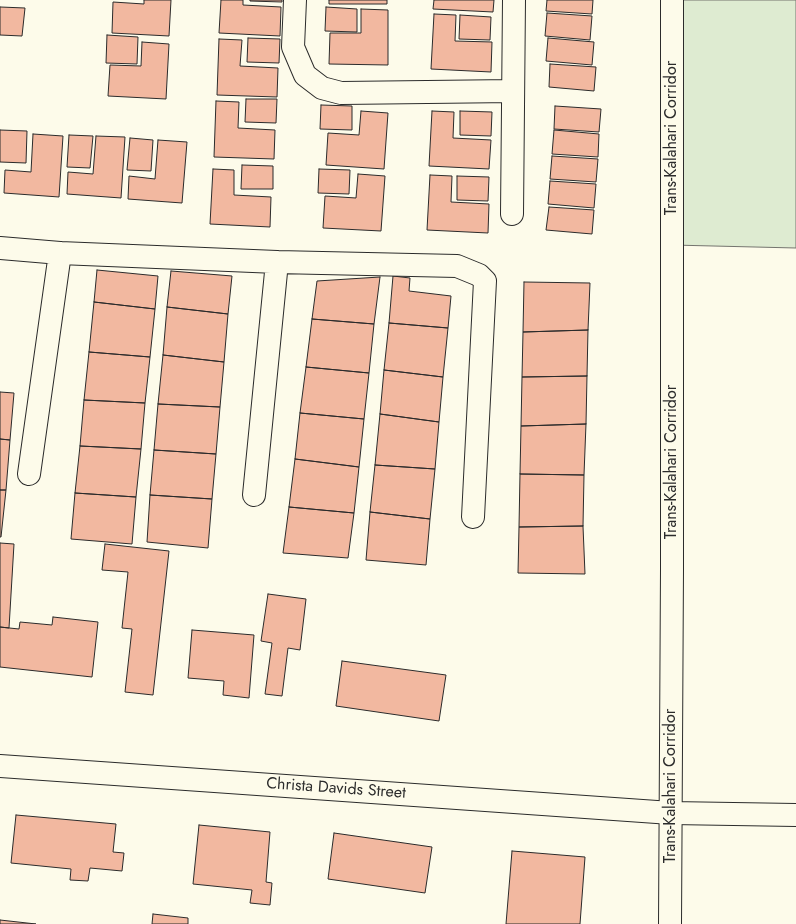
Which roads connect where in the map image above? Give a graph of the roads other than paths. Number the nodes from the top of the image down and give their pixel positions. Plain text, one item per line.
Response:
1 (295, 0) edge
2 (514, 0) edge
3 (672, 0) edge
4 (513, 91) junction
5 (512, 214) dead end
6 (0, 248) edge
7 (60, 253) junction
8 (276, 262) junction
9 (29, 474) dead end
10 (254, 495) dead end
11 (473, 517) dead end
12 (0, 766) edge
13 (671, 813) junction
14 (796, 815) edge
15 (670, 924) edge

1 - 4 main road
2 - 4 main road
3 - 13 main road, Trans-Kalahari Corridor
4 - 5 main road
6 - 7 main road
7 - 8 main road
7 - 9 main road
8 - 10 main road
8 - 11 main road
12 - 13 main road, Christa Davids Street
13 - 14 main road, Christa Davids Street
13 - 15 main road, Trans-Kalahari Corridor

